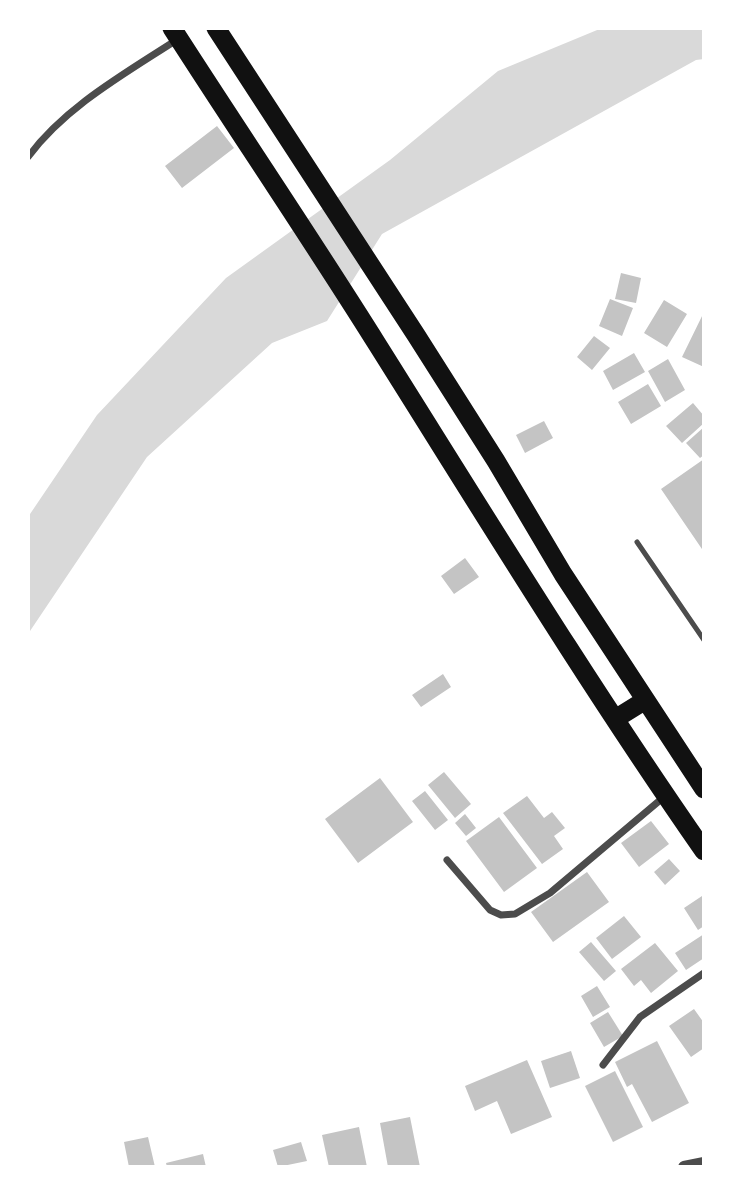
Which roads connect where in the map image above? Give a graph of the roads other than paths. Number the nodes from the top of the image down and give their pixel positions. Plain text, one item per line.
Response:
1 (216, 28) edge
2 (176, 33) edge
3 (28, 157) edge
4 (637, 542) dead end
5 (704, 640) edge
6 (644, 701) junction
7 (615, 719) junction
8 (702, 783) edge
9 (666, 796) junction
10 (704, 851) edge
11 (447, 860) dead end
12 (704, 973) edge
13 (603, 1065) dead end
14 (704, 1163) edge
15 (684, 1167) edge

1 - 6 highway
2 - 3 street
2 - 7 highway
4 - 5 lane
6 - 7 highway
6 - 8 highway
7 - 9 highway
9 - 10 highway
9 - 11 street
12 - 13 street
14 - 15 street

